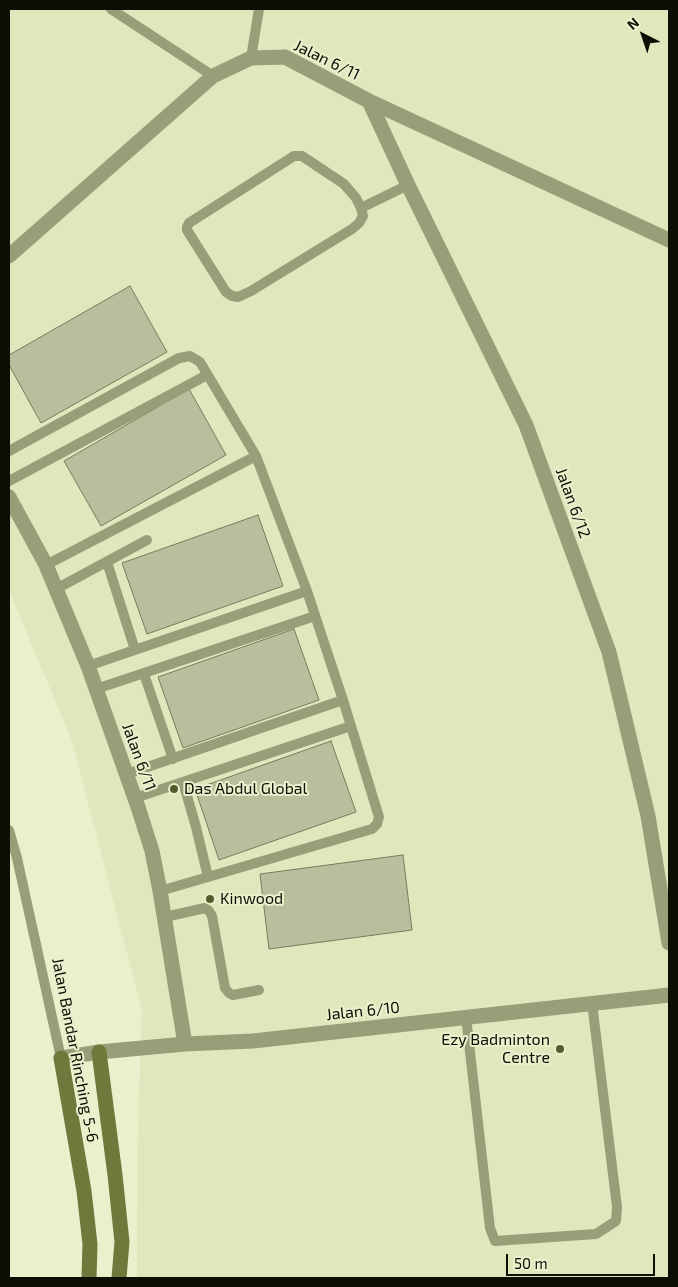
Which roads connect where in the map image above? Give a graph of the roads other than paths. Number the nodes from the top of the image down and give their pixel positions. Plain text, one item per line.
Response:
1 (111, 9) edge
2 (259, 9) edge
3 (251, 58) junction
4 (212, 76) junction
5 (369, 101) junction
6 (408, 185) junction
7 (361, 208) junction
8 (669, 240) edge
9 (9, 256) edge
10 (207, 375) junction
11 (9, 452) edge
12 (256, 456) junction
13 (9, 481) edge
14 (9, 497) edge
15 (147, 540) dead end
16 (106, 562) junction
17 (46, 566) junction
18 (56, 588) junction
19 (307, 591) junction
20 (315, 616) junction
21 (135, 650) junction
22 (88, 666) junction
23 (144, 674) junction
24 (96, 690) junction
25 (343, 700) junction
26 (351, 726) junction
27 (173, 758) junction
28 (127, 774) junction
29 (183, 782) junction
30 (135, 798) junction
31 (9, 830) edge
32 (208, 877) junction
33 (160, 891) junction
34 (164, 917) junction
35 (669, 943) edge
36 (259, 990) dead end
37 (669, 994) edge
38 (592, 1003) junction
39 (466, 1017) junction
40 (185, 1044) junction
41 (99, 1052) junction
42 (61, 1058) junction
43 (89, 1278) edge
44 (119, 1278) edge

1 - 4 lane
2 - 3 lane
3 - 4 street, Jalan 6/11
3 - 5 street, Jalan 6/11
4 - 9 street, Jalan 6/11
5 - 6 street, Jalan 6/12
5 - 8 street, Jalan 6/11
6 - 7 lane
6 - 35 street, Jalan 6/12
7 - 7 lane
10 - 11 lane
10 - 12 lane
10 - 13 lane
12 - 17 lane
12 - 19 lane
14 - 17 street, Jalan 6/11
15 - 16 lane
16 - 18 lane
16 - 21 lane
17 - 18 street, Jalan 6/11
18 - 22 street, Jalan 6/11
19 - 20 lane
19 - 21 lane
20 - 23 lane
20 - 25 lane
21 - 22 lane
22 - 24 street, Jalan 6/11
23 - 24 lane
23 - 27 lane
24 - 28 street, Jalan 6/11
25 - 26 lane
25 - 27 lane
26 - 29 lane
26 - 32 lane
27 - 28 lane
28 - 30 street, Jalan 6/11
29 - 30 lane
29 - 32 lane
30 - 33 street, Jalan 6/11
31 - 42 lane, Jalan Bandar Rinching 5-6
32 - 33 lane
33 - 34 street, Jalan 6/11
34 - 36 lane
34 - 40 street, Jalan 6/11
37 - 38 street, Jalan 6/10
38 - 39 street, Jalan 6/10
38 - 39 lane
39 - 40 street, Jalan 6/10
40 - 41 street, Jalan 6/10
41 - 42 street, Jalan 6/10
41 - 44 street, Jalan Bandar Rinching 5-6
42 - 43 street, Jalan Bandar Rinching 5-6

